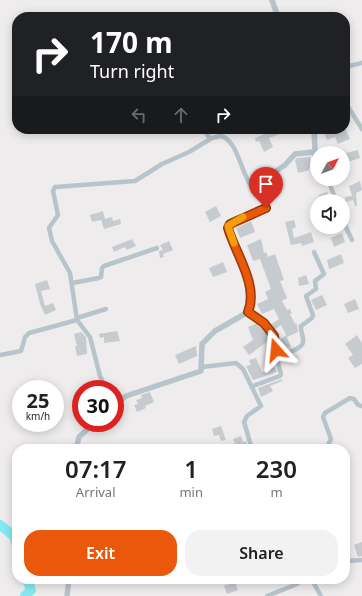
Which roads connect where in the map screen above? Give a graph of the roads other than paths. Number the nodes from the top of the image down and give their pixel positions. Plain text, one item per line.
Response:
1 (272, 0) edge
2 (276, 12) edge
3 (362, 63) edge
4 (350, 66) edge
5 (350, 110) edge
6 (362, 129) edge
7 (207, 134) edge
8 (315, 134) edge
9 (210, 139) junction
10 (316, 146) edge
11 (310, 152) edge
12 (267, 197) junction
13 (349, 234) edge
14 (352, 240) dead end
15 (157, 248) dead end
16 (314, 252) dead end
17 (72, 283) junction
18 (106, 308) dead end
19 (248, 312) junction
20 (77, 319) junction
21 (0, 355) edge
22 (276, 356) junction
23 (202, 367) junction
24 (102, 380) edge
25 (253, 386) junction
26 (124, 397) edge
27 (362, 406) edge
28 (84, 432) edge
29 (77, 444) edge
30 (251, 444) edge
31 (328, 444) edge
32 (362, 560) edge
33 (350, 561) edge
34 (68, 584) edge
35 (292, 584) edge
36 (314, 584) edge
37 (67, 596) edge
38 (267, 596) edge
39 (321, 596) edge

1 - 2 street
3 - 4 street
5 - 6 street
7 - 9 street
8 - 10 street
9 - 12 street
9 - 17 street
11 - 12 street
12 - 19 street
13 - 14 street
15 - 17 street
16 - 22 street
17 - 20 street
18 - 20 street
19 - 22 street
19 - 23 street
20 - 21 street
20 - 24 street
22 - 25 street
23 - 25 street
23 - 26 street
25 - 30 street
27 - 31 street
28 - 29 street
32 - 33 street
34 - 37 street
35 - 38 street
36 - 39 street

